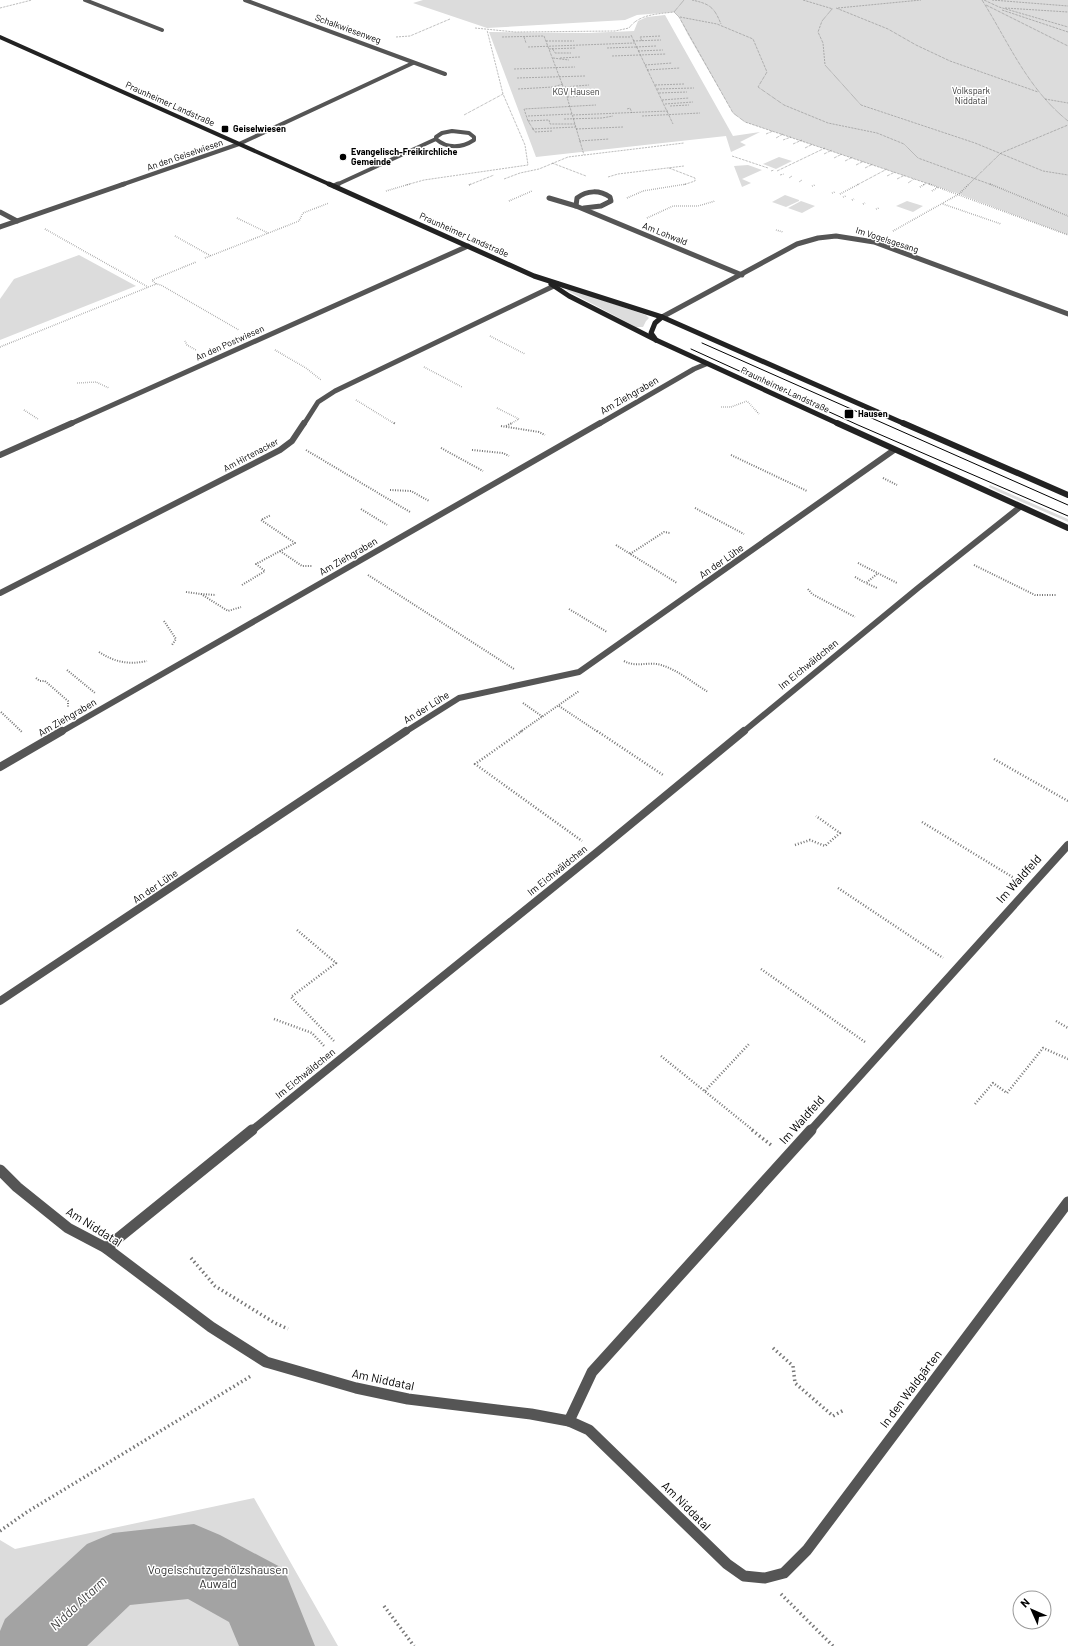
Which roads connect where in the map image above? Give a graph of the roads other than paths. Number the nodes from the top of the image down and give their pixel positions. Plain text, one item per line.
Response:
1 (85, 0) edge
2 (245, 0) edge
3 (162, 30) dead end
4 (0, 37) edge
5 (413, 63) junction
6 (445, 74) dead end
7 (436, 139) junction
8 (239, 144) junction
9 (334, 186) junction
10 (549, 198) dead end
11 (576, 206) junction
12 (582, 208) junction
13 (0, 212) edge
14 (17, 221) junction
15 (0, 227) edge
16 (468, 246) junction
17 (742, 275) junction
18 (556, 285) junction
19 (1068, 314) edge
20 (662, 317) junction
21 (656, 340) junction
22 (706, 364) junction
23 (894, 450) junction
24 (0, 455) edge
25 (1068, 495) edge
26 (1020, 507) junction
27 (1068, 528) edge
28 (0, 593) edge
29 (0, 766) edge
30 (1068, 845) edge
31 (0, 1001) edge
32 (0, 1170) edge
33 (1068, 1202) edge
34 (106, 1248) junction
35 (569, 1421) junction
36 (765, 1578) joint

1 - 3 street
2 - 5 street, Schalkwiesenweg
4 - 8 main road, Praunheimer Landstraße
5 - 6 street, Schalkwiesenweg
5 - 8 street, An den Geiselwiesen
7 - 7 street
7 - 9 street
8 - 9 main road, Praunheimer Landstraße
8 - 14 street, An den Geiselwiesen
9 - 16 main road, Praunheimer Landstraße
10 - 11 street, Am Lohwald
11 - 12 street, Am Lohwald
11 - 12 street, Am Lohwald
12 - 17 street, Am Lohwald
13 - 14 street
14 - 15 street, An den Geiselwiesen
16 - 18 main road, Praunheimer Landstraße
16 - 24 street, An den Postwiesen
17 - 19 street, Im Vogelsgesang
17 - 20 street, Im Vogelsgesang
18 - 20 main road, Praunheimer Landstraße
18 - 21 main road, Praunheimer Landstraße
18 - 28 street, Am Hirtenacker
20 - 21 main road
20 - 25 main road, Praunheimer Landstraße
21 - 22 main road, Praunheimer Landstraße
22 - 23 main road, Praunheimer Landstraße
22 - 29 street, Am Ziehgraben
23 - 26 main road, Praunheimer Landstraße
23 - 31 street, An der Lühe
26 - 27 main road, Praunheimer Landstraße
26 - 34 street, Im Eichwäldchen
30 - 35 street, Im Waldfeld
32 - 34 street, Am Niddatal
33 - 36 street, In den Waldgärten
34 - 35 street, Am Niddatal
35 - 36 street, Am Niddatal

